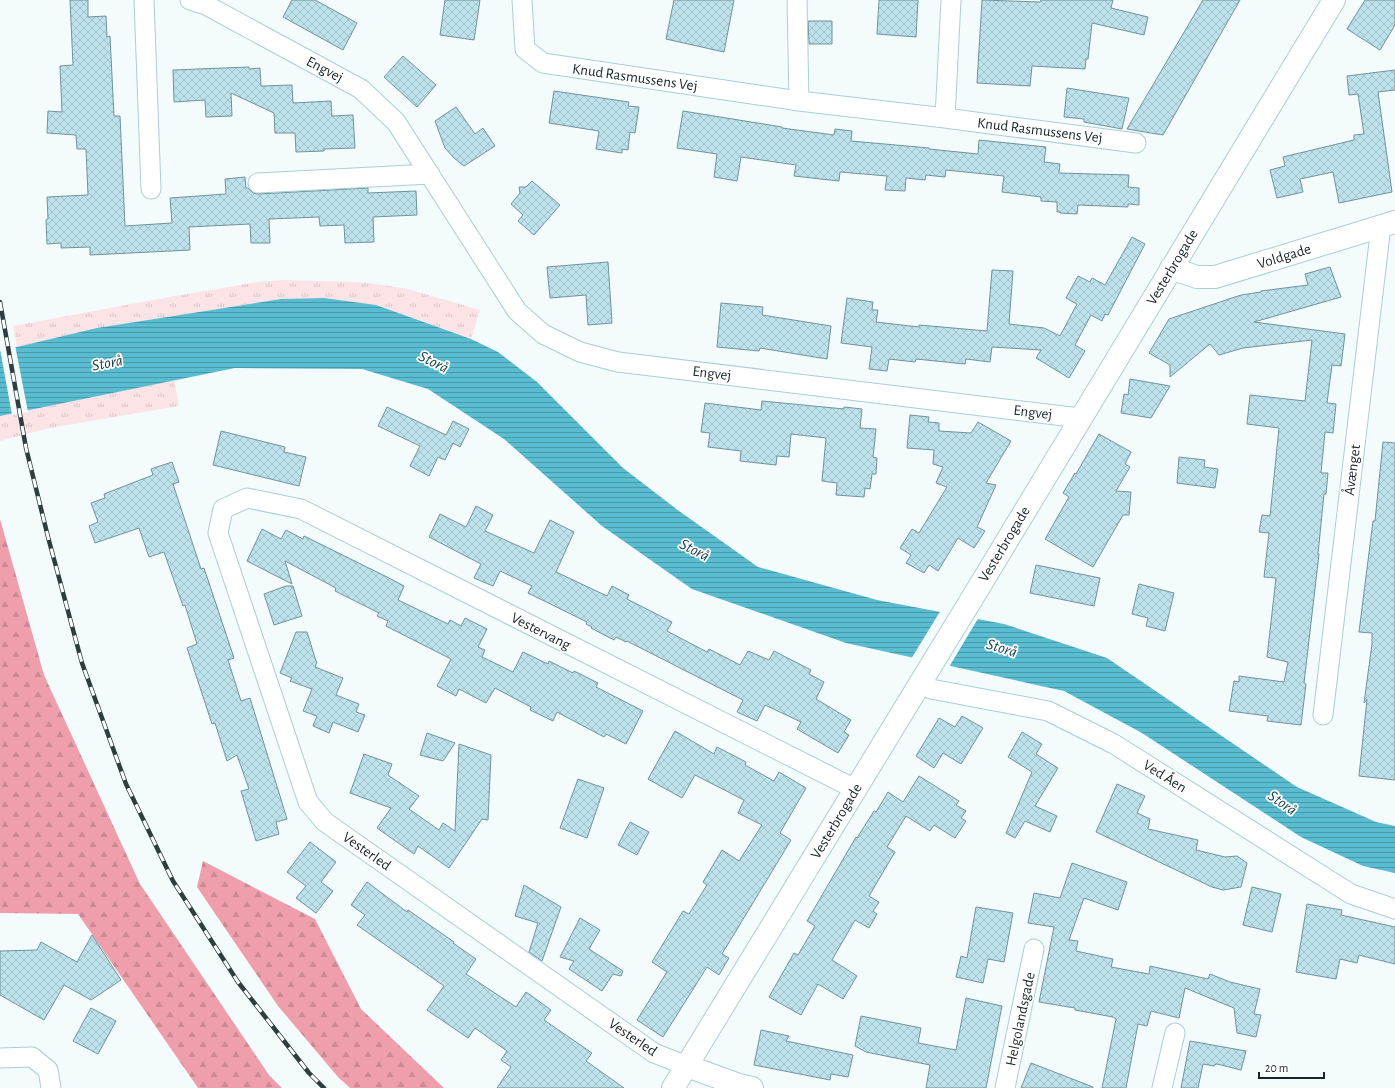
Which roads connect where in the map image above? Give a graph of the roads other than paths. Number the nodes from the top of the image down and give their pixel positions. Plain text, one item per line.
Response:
1 (144, 0) edge
2 (190, 0) edge
3 (522, 0) edge
4 (797, 0) edge
5 (951, 0) edge
6 (1334, 0) edge
7 (799, 101) junction
8 (945, 118) junction
9 (1136, 143) dead end
10 (430, 174) junction
11 (258, 183) dead end
12 (151, 189) dead end
13 (1388, 224) edge
14 (1172, 268) junction
15 (1080, 418) junction
16 (222, 509) joint
17 (919, 684) junction
18 (1323, 715) dead end
19 (855, 789) junction
20 (1395, 909) edge
21 (1034, 949) dead end
22 (1175, 1033) dead end
23 (0, 1058) edge
24 (687, 1066) junction
25 (51, 1088) edge
26 (673, 1088) edge
27 (752, 1088) edge
28 (1005, 1088) edge
29 (1162, 1088) edge

1 - 12 street
2 - 10 street, Engvej
3 - 7 street, Knud Rasmussens Vej
4 - 7 street
5 - 8 street
6 - 14 street, Vesterbrogade
7 - 8 street, Knud Rasmussens Vej
8 - 9 street, Knud Rasmussens Vej
10 - 11 street
10 - 15 street, Engvej
13 - 14 street, Voldgade
13 - 18 street, Åvænget
14 - 15 street, Vesterbrogade
15 - 17 street, Vesterbrogade
16 - 19 street, Vestervang
16 - 24 street, Vesterled
17 - 19 street, Vesterbrogade
17 - 20 street, Ved Åen
19 - 24 street, Vesterbrogade
21 - 28 street, Helgolandsgade
22 - 29 street
23 - 25 street
24 - 26 street, Vesterbrogade
24 - 27 street

